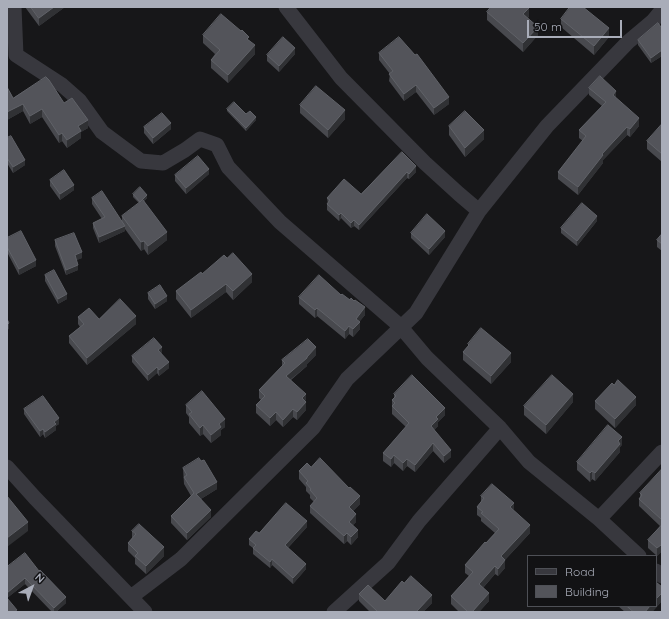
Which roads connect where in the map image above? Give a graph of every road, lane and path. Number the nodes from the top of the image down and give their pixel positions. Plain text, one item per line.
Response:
1 (14, 7) edge
2 (286, 7) edge
3 (662, 10) edge
4 (479, 211) junction
5 (400, 326) junction
6 (500, 428) junction
7 (662, 452) edge
8 (7, 466) edge
9 (599, 520) junction
10 (638, 555) edge
11 (131, 598) junction
12 (145, 612) edge
13 (334, 612) edge

1 - 5 street
2 - 4 street
3 - 4 street
4 - 5 street
5 - 6 street
5 - 11 street
6 - 9 street
6 - 13 street
7 - 9 street
8 - 11 street
9 - 10 street
11 - 12 street

